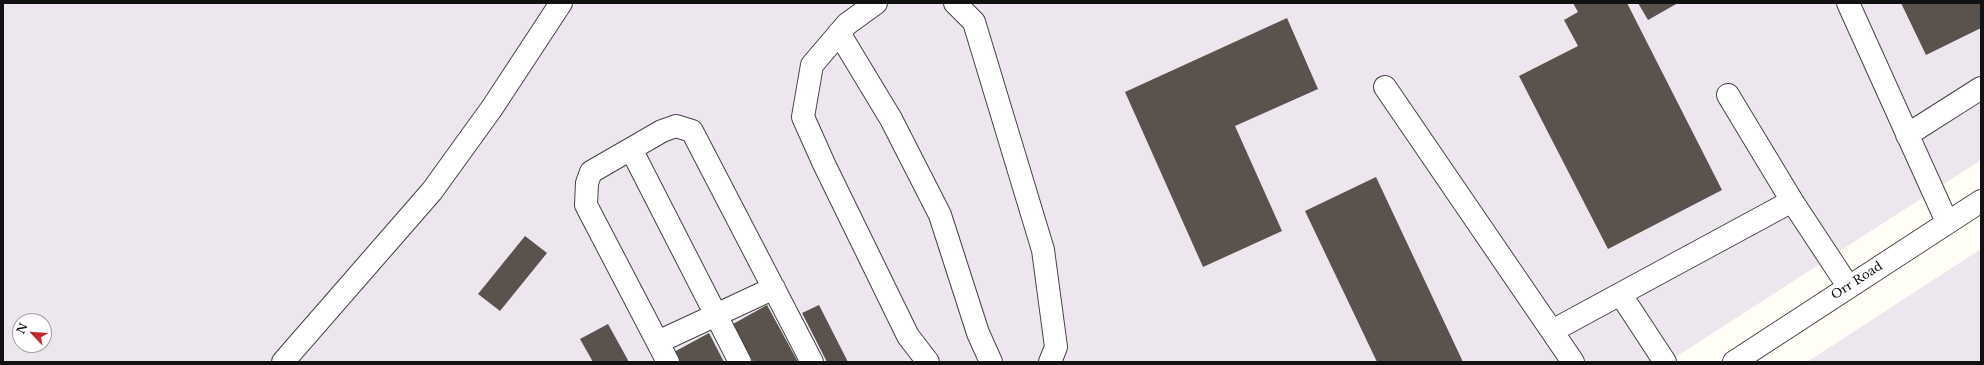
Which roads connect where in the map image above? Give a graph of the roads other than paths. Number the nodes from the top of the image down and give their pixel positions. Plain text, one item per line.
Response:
1 (561, 3) edge
2 (876, 3) edge
3 (956, 3) edge
4 (1848, 3) edge
5 (839, 33) junction
6 (1384, 87) dead end
7 (1981, 88) edge
8 (1728, 95) dead end
9 (1908, 135) junction
10 (631, 149) junction
11 (1792, 201) junction
12 (1981, 201) edge
13 (1947, 222) junction
14 (1848, 286) junction
15 (774, 288) junction
16 (1621, 295) junction
17 (716, 315) junction
18 (1552, 332) junction
19 (658, 342) junction
20 (283, 362) edge
21 (668, 362) edge
22 (740, 362) edge
23 (812, 362) edge
24 (928, 362) edge
25 (991, 362) edge
26 (1050, 362) edge
27 (1573, 362) edge
28 (1665, 362) edge
29 (1734, 362) edge

1 - 20 street
2 - 5 street
3 - 26 street
4 - 9 street
5 - 24 street
5 - 25 street
6 - 18 street
7 - 9 street
8 - 11 street
9 - 13 street
10 - 15 street
10 - 17 street
10 - 19 street
11 - 14 street
11 - 16 street
12 - 13 street, Orr Road
13 - 14 street, Orr Road
14 - 29 street, Orr Road
15 - 17 street
15 - 23 street
16 - 18 street
16 - 28 street
17 - 19 street
17 - 22 street
18 - 27 street
19 - 21 street

